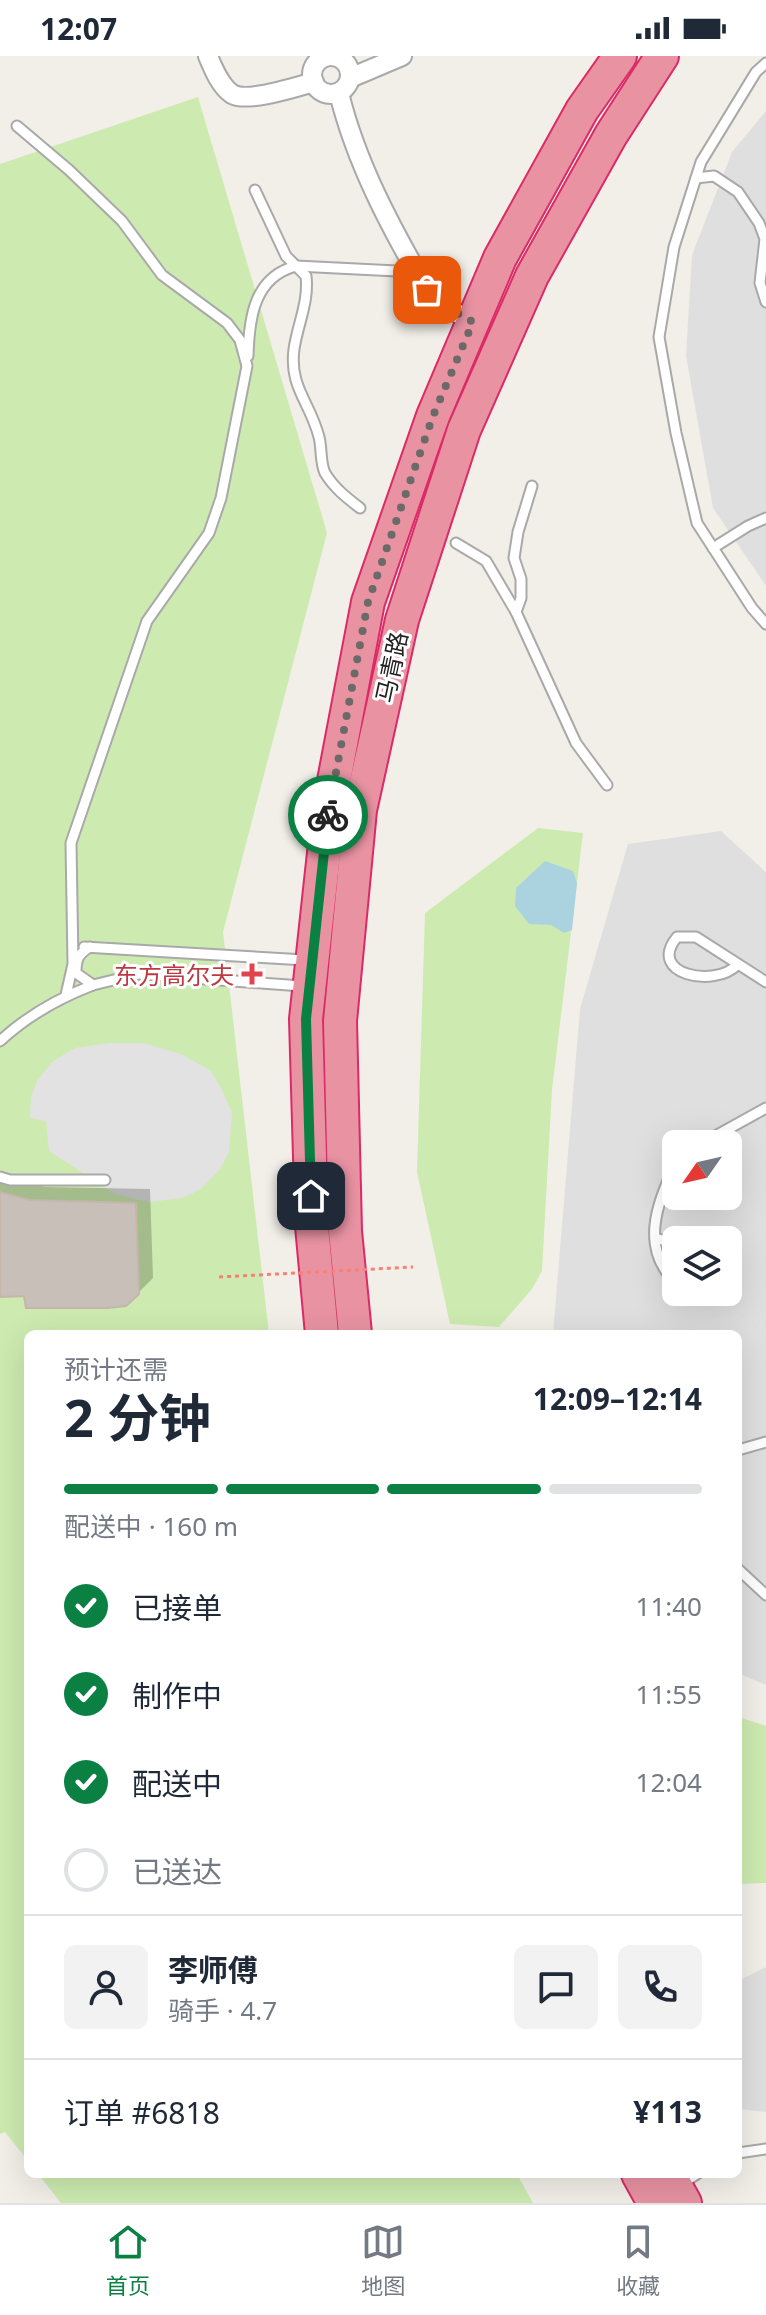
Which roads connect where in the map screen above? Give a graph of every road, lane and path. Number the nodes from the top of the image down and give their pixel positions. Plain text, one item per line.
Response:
1 (208, 56) edge
2 (402, 56) edge
3 (617, 57) edge
4 (658, 62) edge
5 (766, 63) edge
6 (314, 82) junction
7 (344, 86) junction
8 (17, 126) dead end
9 (696, 178) junction
10 (255, 190) dead end
11 (296, 266) junction
12 (417, 272) junction
13 (766, 302) edge
14 (473, 322) junction
15 (247, 366) junction
16 (532, 486) dead end
17 (360, 508) dead end
18 (766, 518) edge
19 (456, 543) dead end
20 (713, 548) junction
21 (516, 612) junction
22 (766, 624) edge
23 (607, 785) dead end
24 (73, 946) junction
25 (90, 947) junction
26 (737, 965) junction
27 (311, 973) junction
28 (766, 982) edge
29 (93, 985) junction
30 (66, 995) junction
31 (0, 1041) edge
32 (766, 1108) edge
33 (726, 1130) edge
34 (0, 1177) edge
35 (105, 1180) dead end
36 (662, 1197) edge
37 (655, 1238) junction
38 (662, 1240) edge
39 (413, 1267) dead end
40 (662, 1267) edge
41 (219, 1277) dead end
42 (322, 1330) edge
43 (355, 1330) edge
44 (766, 1442) edge
45 (742, 1449) edge
46 (742, 1573) edge
47 (766, 1595) edge
48 (766, 2149) edge
49 (742, 2152) edge
50 (649, 2178) edge
51 (676, 2188) edge

1 - 6 street
2 - 7 street
3 - 4 street
3 - 14 highway, 马青路
4 - 43 highway, 马青路
5 - 9 lane
6 - 7 street
6 - 7 street
7 - 12 street
8 - 15 lane
9 - 13 lane
9 - 20 lane
10 - 11 lane
11 - 12 lane
11 - 15 lane
11 - 17 lane
12 - 14 street
14 - 27 highway, 马青路
15 - 24 lane
16 - 21 lane
18 - 20 lane
19 - 21 lane
20 - 22 lane
21 - 23 lane
24 - 25 lane
24 - 30 lane
25 - 27 lane
25 - 29 lane
26 - 26 lane
26 - 28 lane
27 - 29 lane
27 - 42 highway, 马青路
29 - 30 lane
30 - 31 lane
32 - 33 lane
34 - 35 lane
36 - 37 lane
37 - 38 lane
37 - 40 lane
39 - 41 path, bridge
44 - 45 lane
46 - 47 lane
48 - 49 lane
50 - 51 highway

